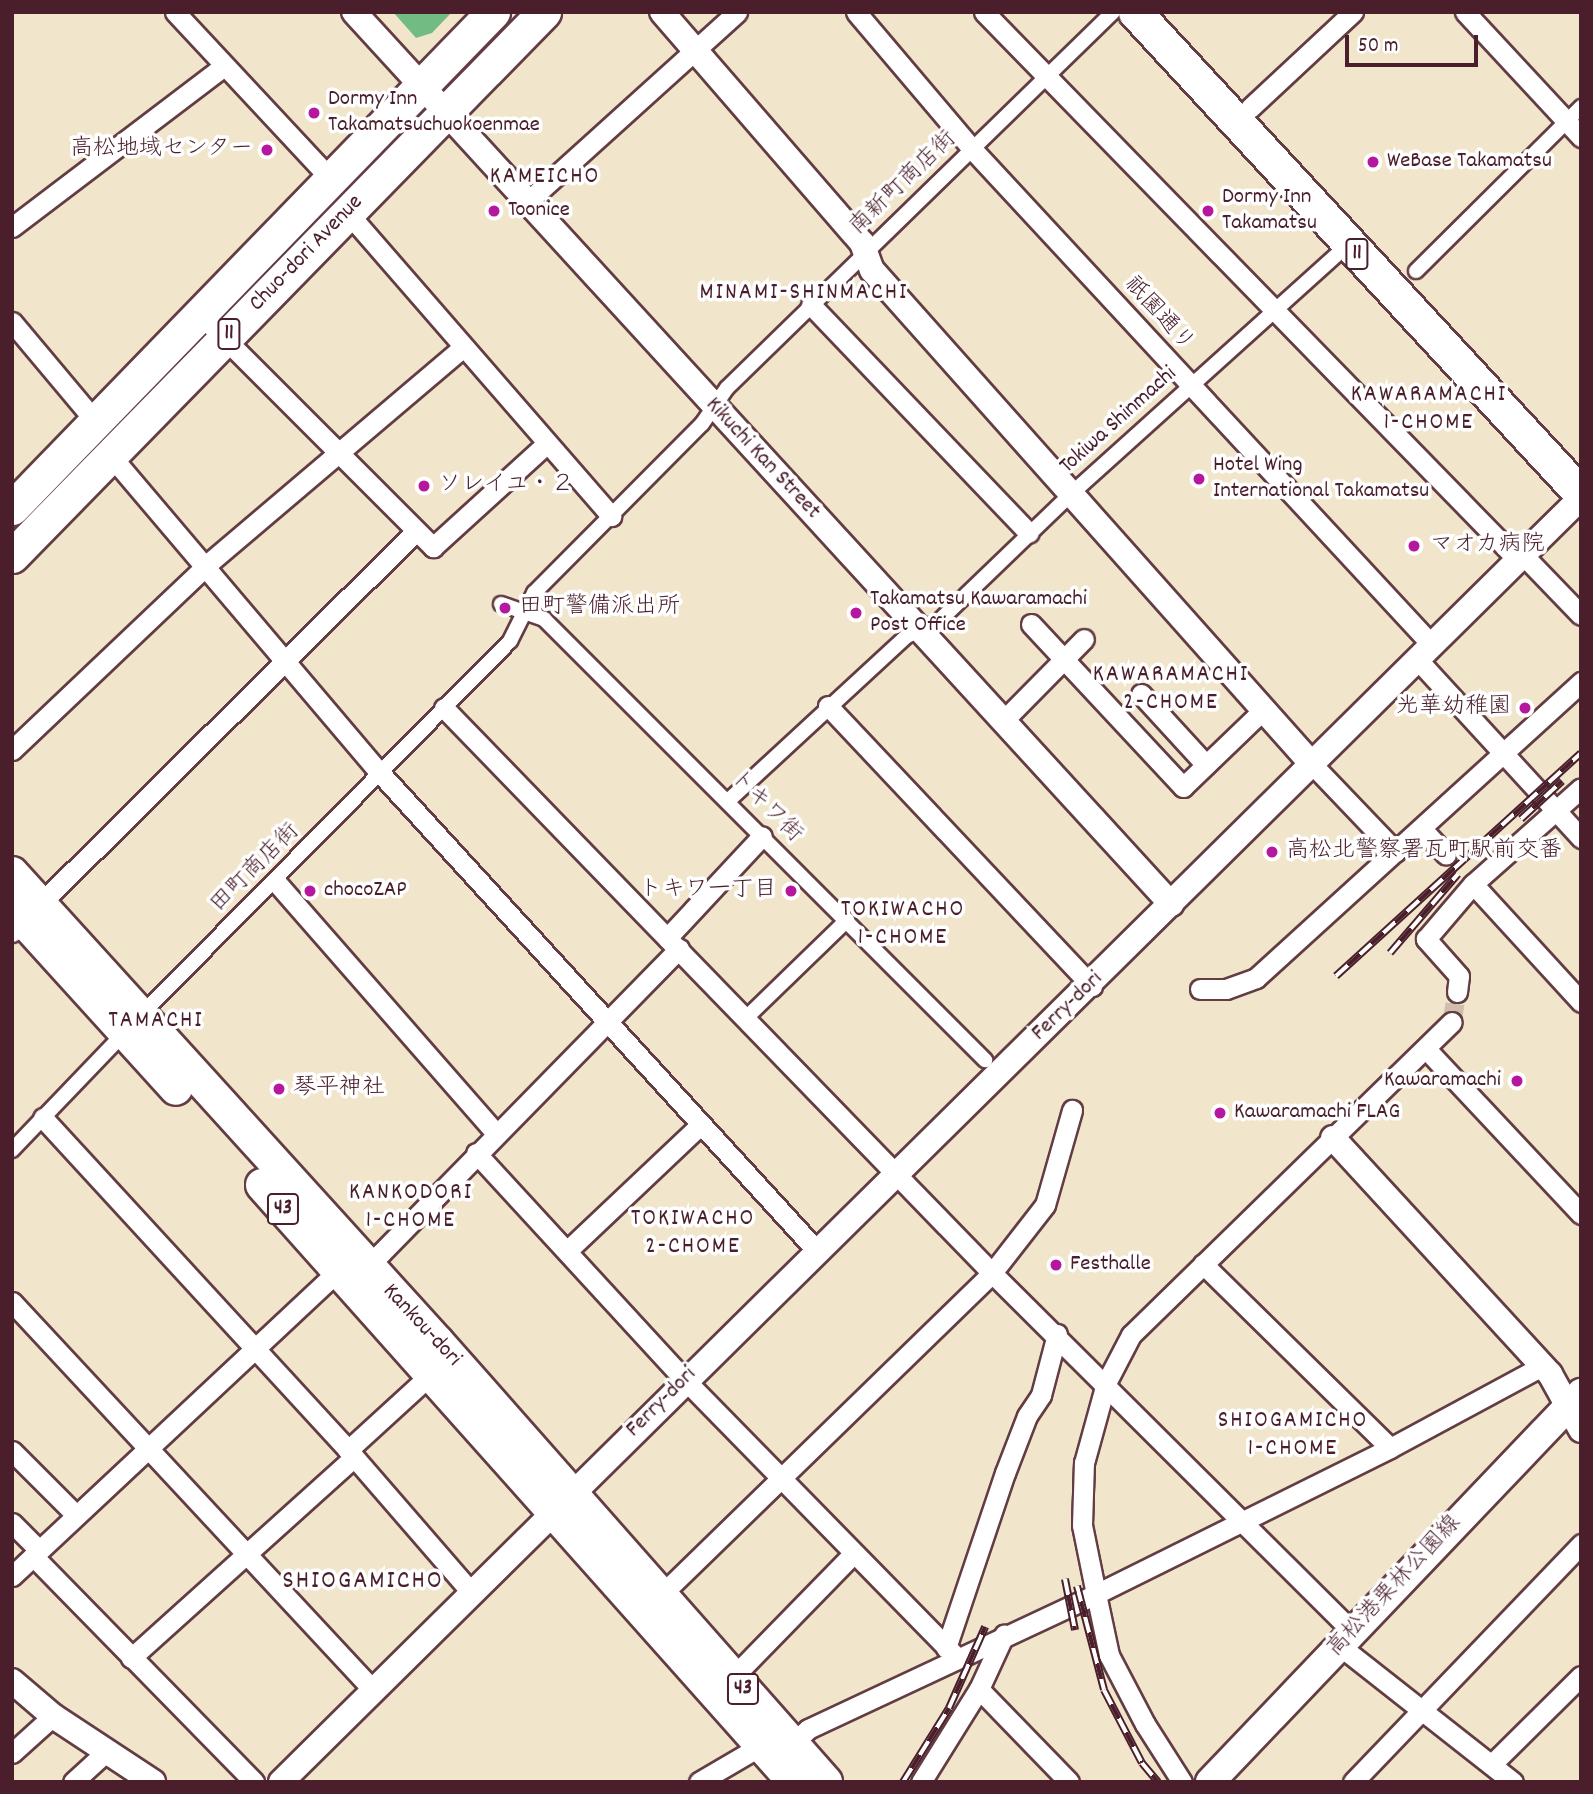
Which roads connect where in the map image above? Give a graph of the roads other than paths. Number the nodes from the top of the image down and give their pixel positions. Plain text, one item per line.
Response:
1 (175, 12) edge
2 (493, 12) edge
3 (544, 12) edge
4 (663, 12) edge
5 (737, 12) edge
6 (856, 12) edge
7 (984, 12) edge
8 (1113, 12) edge
9 (1135, 12) edge
10 (1161, 12) edge
11 (1353, 12) edge
12 (1465, 12) edge
13 (362, 15) edge
14 (696, 52) junction
15 (224, 66) junction
16 (1047, 76) junction
17 (421, 86) junction
18 (1581, 107) edge
19 (1250, 108) junction
20 (446, 113) junction
21 (1566, 122) junction
22 (1581, 137) edge
23 (973, 150) junction
24 (331, 179) junction
25 (527, 202) junction
26 (347, 212) junction
27 (12, 227) edge
28 (1348, 245) junction
29 (865, 253) junction
30 (1416, 271) dead end
31 (811, 305) junction
32 (1276, 311) junction
33 (200, 314) junction
34 (12, 322) edge
35 (225, 338) junction
36 (462, 348) junction
37 (1192, 387) junction
38 (714, 406) junction
39 (96, 422) junction
40 (545, 444) junction
41 (336, 452) junction
42 (111, 456) junction
43 (1581, 467) edge
44 (1071, 494) junction
45 (1581, 496) edge
46 (12, 508) edge
47 (611, 516) junction
48 (415, 531) junction
49 (1029, 533) junction
50 (12, 555) edge
51 (1520, 557) junction
52 (204, 568) junction
53 (501, 604) dead end
54 (526, 614) junction
55 (1581, 615) edge
56 (1031, 624) dead end
57 (920, 630) junction
58 (1084, 639) dead end
59 (1424, 652) junction
60 (284, 662) junction
61 (1066, 662) junction
62 (1581, 682) edge
63 (1141, 694) dead end
64 (828, 706) junction
65 (444, 708) junction
66 (1262, 711) junction
67 (1003, 721) junction
68 (12, 750) edge
69 (1504, 755) junction
70 (1310, 762) junction
71 (1206, 765) junction
72 (381, 774) junction
73 (1581, 789) edge
74 (728, 801) junction
75 (1555, 810) junction
76 (1422, 829) junction
77 (762, 836) junction
78 (1581, 838) edge
79 (1396, 852) junction
80 (1446, 855) dead end
81 (12, 873) edge
82 (276, 882) junction
83 (1473, 884) junction
84 (1171, 904) junction
85 (22, 916) edge
86 (847, 920) junction
87 (673, 944) junction
88 (1091, 986) junction
89 (1200, 989) dead end
90 (1457, 992) tunnel mouth
91 (1581, 1002) edge
92 (746, 1018) junction
93 (1452, 1022) tunnel mouth
94 (606, 1024) junction
95 (132, 1025) junction
96 (1427, 1050) junction
97 (985, 1060) dead end
98 (1072, 1110) dead end
99 (43, 1118) junction
100 (699, 1126) junction
101 (496, 1133) junction
102 (1333, 1138) junction
103 (12, 1150) edge
104 (476, 1153) junction
105 (896, 1172) junction
106 (1581, 1214) edge
107 (566, 1251) junction
108 (817, 1251) junction
109 (1203, 1264) junction
110 (351, 1269) junction
111 (992, 1273) junction
112 (12, 1302) edge
113 (1057, 1334) junction
114 (254, 1350) junction
115 (1542, 1366) junction
116 (430, 1375) junction
117 (684, 1379) junction
118 (1106, 1383) junction
119 (1573, 1399) edge
120 (1581, 1430) edge
121 (148, 1448) junction
122 (1390, 1448) junction
123 (12, 1451) edge
124 (351, 1453) junction
125 (782, 1478) junction
126 (561, 1503) junction
127 (76, 1514) junction
128 (1241, 1519) junction
129 (12, 1523) edge
130 (1581, 1544) edge
131 (247, 1552) junction
132 (36, 1553) junction
133 (854, 1553) junction
134 (12, 1576) edge
135 (472, 1593) junction
136 (1096, 1594) junction
137 (661, 1595) junction
138 (1004, 1635) junction
139 (1347, 1639) junction
140 (951, 1652) junction
141 (131, 1658) junction
142 (1581, 1676) edge
143 (733, 1677) junction
144 (12, 1681) edge
145 (979, 1689) junction
146 (374, 1691) junction
147 (1422, 1709) junction
148 (53, 1716) junction
149 (777, 1744) junction
150 (107, 1751) junction
151 (12, 1752) edge
152 (1499, 1774) edge
153 (74, 1782) edge
154 (153, 1782) edge
155 (254, 1782) edge
156 (281, 1782) edge
157 (699, 1782) edge
158 (794, 1782) edge
159 (826, 1782) edge
160 (922, 1782) edge
161 (1069, 1782) edge
162 (1182, 1782) edge
163 (1210, 1782) edge
164 (1353, 1782) edge

1 - 15 street
2 - 17 highway, Chuo-dori Avenue / 11
3 - 20 highway, Chuo-dori Avenue / 11
4 - 14 street
5 - 14 street
6 - 23 street, 祇園通り
7 - 16 street
8 - 16 street, 南新町商店街
9 - 28 highway, 11
10 - 19 highway, 11
11 - 19 street
12 - 21 street
13 - 17 street, Kikuchi Kan Street
14 - 25 street
14 - 29 street
15 - 24 street
15 - 27 street
16 - 23 street, 南新町商店街
16 - 32 street
17 - 20 street, Kikuchi Kan Street
17 - 24 highway, Chuo-dori Avenue / 11
18 - 21 street
19 - 43 highway, 11
20 - 25 street, Kikuchi Kan Street
20 - 26 highway, Chuo-dori Avenue / 11
21 - 22 street
21 - 30 street
23 - 29 street, 南新町商店街
23 - 37 street, 祇園通り
24 - 33 highway, Chuo-dori Avenue / 11
25 - 38 street, Kikuchi Kan Street
26 - 35 highway, Chuo-dori Avenue / 11
26 - 36 street
28 - 32 street, Tokiwa Shinmachi
28 - 45 highway, 11
29 - 31 street, 南新町商店街
29 - 44 street
31 - 38 street, 南新町商店街
31 - 49 street
32 - 37 street, Tokiwa Shinmachi
32 - 51 street
33 - 35 street
33 - 39 highway, Chuo-dori Avenue / 11
34 - 39 street
35 - 41 street
35 - 42 highway, Chuo-dori Avenue / 11
36 - 40 street
36 - 41 street
37 - 44 street, Tokiwa Shinmachi
37 - 59 street, 祇園通り
38 - 47 street, 南新町商店街
38 - 57 street, Kikuchi Kan Street
39 - 46 highway, Chuo-dori Avenue / 11
40 - 47 street
40 - 48 street
41 - 48 street
41 - 52 street
42 - 50 highway, Chuo-dori Avenue / 11
42 - 52 street
44 - 49 street, Tokiwa Shinmachi
44 - 66 street
45 - 51 street, Ferry-dori
47 - 54 street, 南新町商店街
48 - 60 street
49 - 57 street, Tokiwa Shinmachi
51 - 55 street
51 - 59 street, Ferry-dori
52 - 60 street
52 - 68 street
53 - 54 street, トキワ街
54 - 65 street, 田町商店街
54 - 74 street, トキワ街
56 - 61 street
57 - 64 street, Tokiwa Shinmachi
57 - 67 street, Kikuchi Kan Street
58 - 61 street
59 - 69 street, 祇園通り
59 - 70 street, Ferry-dori
60 - 72 street
60 - 85 street
61 - 67 street
61 - 71 street
62 - 69 street
63 - 71 street
64 - 74 street, Tokiwa Shinmachi
64 - 88 street
65 - 72 street, 田町商店街
65 - 87 street
66 - 70 street
66 - 71 street
67 - 84 street, Kikuchi Kan Street
69 - 75 street, 祇園通り
69 - 76 street
70 - 79 street
70 - 84 street, Ferry-dori
72 - 82 street, 田町商店街
72 - 94 street
73 - 75 street
74 - 77 street, トキワ街
75 - 78 street, 祇園通り
75 - 83 street
76 - 79 street
76 - 80 street
77 - 86 street, トキワ街
77 - 87 street
79 - 89 street
81 - 85 main road, Kankou-dori / 43
82 - 95 street, 田町商店街
82 - 101 street
83 - 90 street
83 - 91 street
84 - 88 street, Ferry-dori
85 - 95 main road, Kankou-dori / 43
86 - 92 street
86 - 97 street, トキワ街
87 - 92 street
87 - 94 street
88 - 105 street, Ferry-dori
92 - 105 street
93 - 96 street
94 - 100 street
94 - 101 street
95 - 99 street, 田町商店街
95 - 110 main road, Kankou-dori / 43
96 - 102 street
96 - 106 street
98 - 111 street
99 - 103 street, 田町商店街
99 - 114 street
100 - 107 street
100 - 108 street
101 - 104 street
102 - 109 street
102 - 115 street
104 - 107 street
104 - 110 street
105 - 108 street, Ferry-dori
105 - 111 street
107 - 117 street
108 - 117 street, Ferry-dori
109 - 118 street
109 - 122 street
110 - 114 street
110 - 116 main road, Kankou-dori / 43
110 - 126 main road, Kankou-dori / 43
111 - 113 street
111 - 125 street
112 - 121 street
113 - 118 street
113 - 140 street
114 - 121 street
114 - 124 street
115 - 119 street
115 - 122 street
116 - 124 street
116 - 126 main road, Kankou-dori / 43
117 - 125 street
117 - 126 street, Ferry-dori
118 - 128 street
118 - 136 street
119 - 120 street
119 - 139 main road, 高松港栗林公園線
121 - 127 street
121 - 131 street
122 - 128 street
123 - 127 street
124 - 131 street
124 - 135 street
125 - 133 street
125 - 137 street
126 - 135 street, Ferry-dori
126 - 137 main road, Kankou-dori / 43
126 - 149 main road, Kankou-dori / 43
127 - 132 street
128 - 136 street
128 - 139 street
129 - 132 street
130 - 147 street
131 - 141 street
131 - 146 street
132 - 134 street
132 - 141 street
133 - 140 street
133 - 143 street
135 - 146 street, Ferry-dori
136 - 138 street
136 - 162 street
137 - 143 main road, Kankou-dori / 43
138 - 140 street
138 - 145 street
139 - 147 street
139 - 163 main road, 高松港栗林公園線
140 - 149 street
141 - 155 street
142 - 152 street
143 - 149 main road, Kankou-dori / 43
144 - 148 street
145 - 160 street
145 - 161 street
146 - 156 street, Ferry-dori
147 - 152 street
147 - 164 street
148 - 150 street
148 - 151 street
149 - 157 street
149 - 158 main road, Kankou-dori / 43
149 - 159 main road, Kankou-dori / 43
150 - 153 street
150 - 154 street

